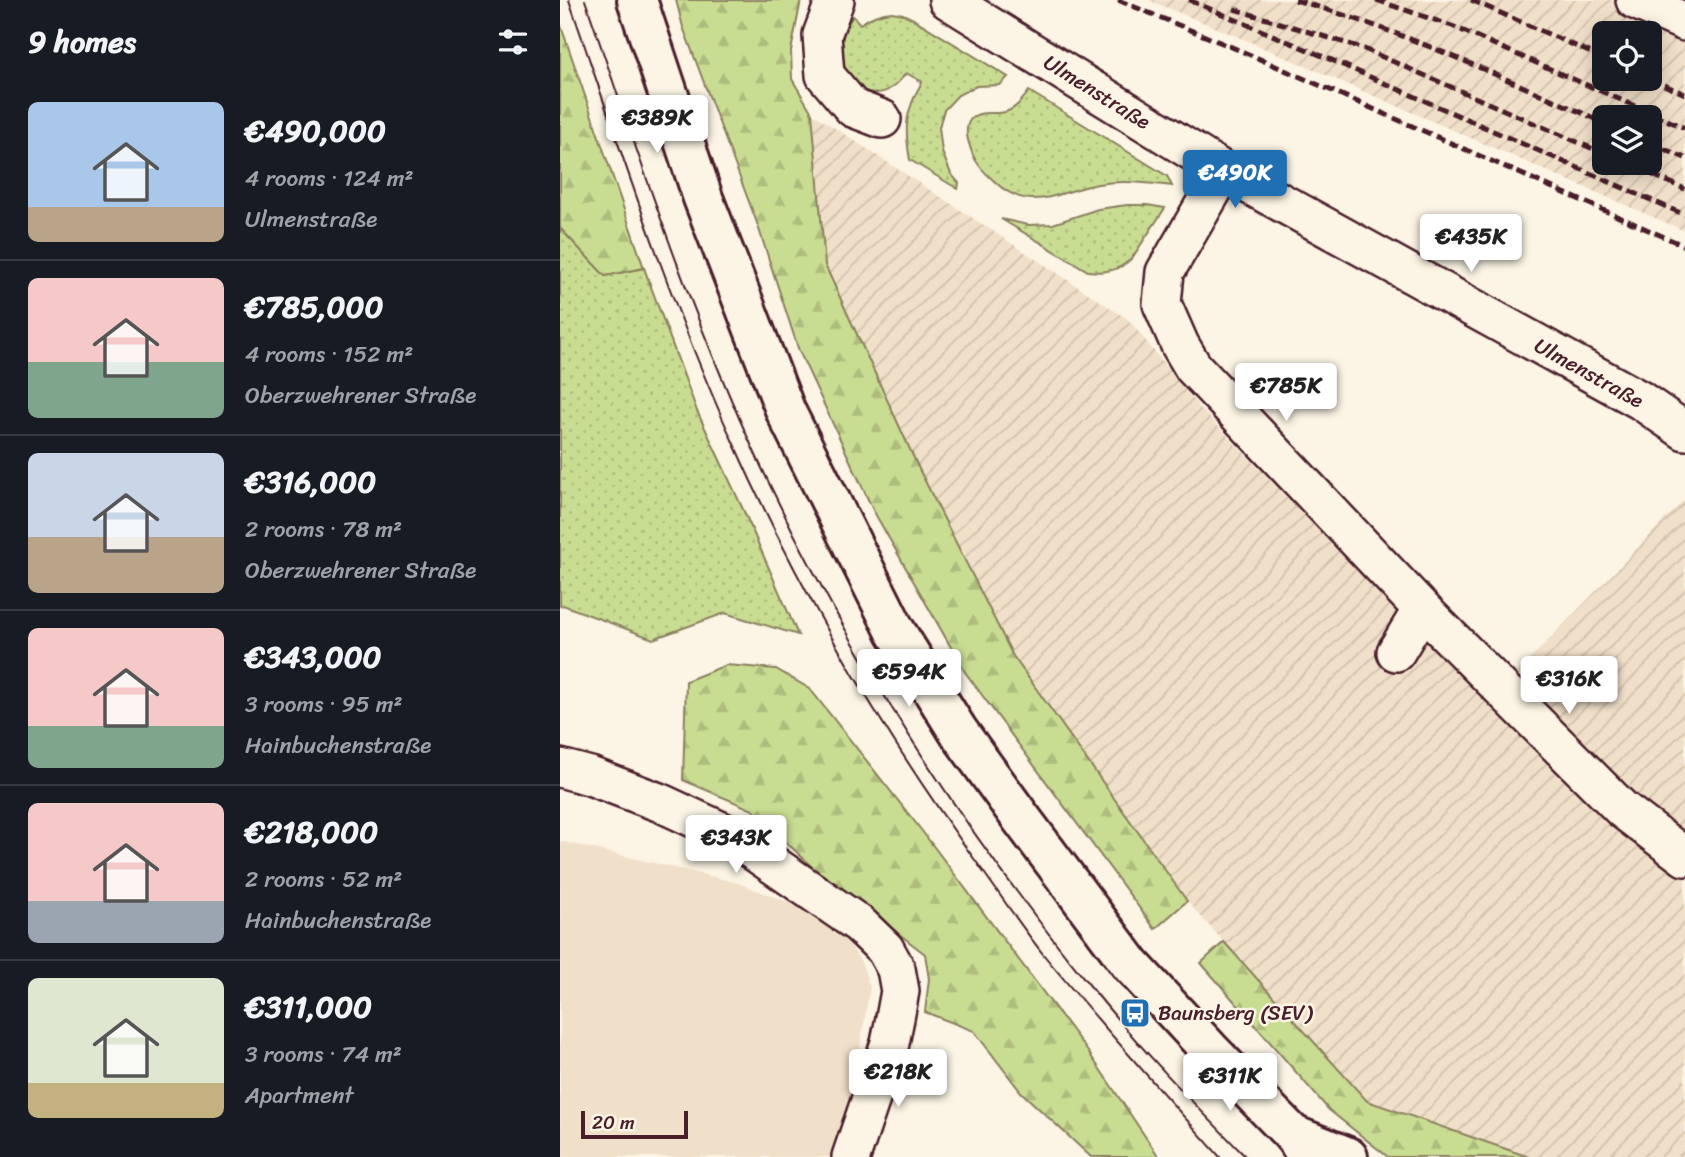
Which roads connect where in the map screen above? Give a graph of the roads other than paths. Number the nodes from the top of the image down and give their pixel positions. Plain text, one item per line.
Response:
1 (637, 0) edge
2 (835, 0) edge
3 (948, 0) edge
4 (1635, 0) edge
5 (1685, 22) edge
6 (882, 119) dead end
7 (1224, 171) junction
8 (1685, 431) edge
9 (1422, 610) junction
10 (1396, 652) dead end
11 (560, 768) edge
12 (1685, 858) edge
13 (1301, 1146) edge
14 (851, 1157) edge
15 (1348, 1157) edge

1 - 13 main road
2 - 6 street
3 - 7 street, Ulmenstraße
4 - 5 street
7 - 8 street, Ulmenstraße
7 - 9 street
9 - 10 street
9 - 12 street
11 - 14 street
13 - 15 main road

